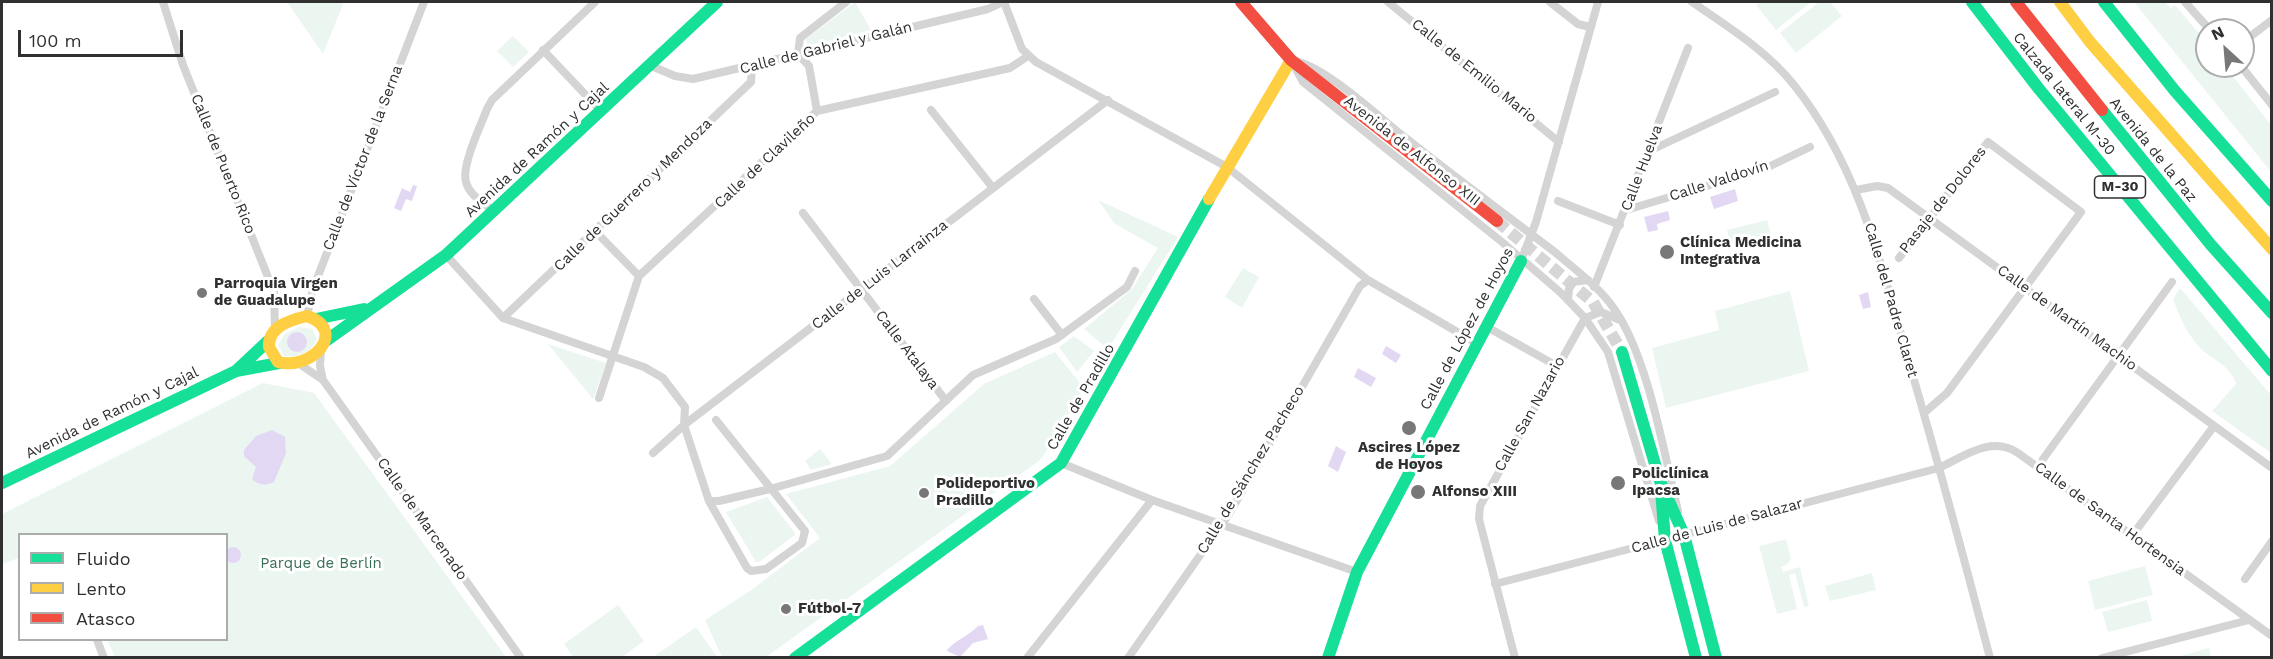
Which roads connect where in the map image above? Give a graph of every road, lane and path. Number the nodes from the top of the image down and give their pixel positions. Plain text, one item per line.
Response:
1 (163, 2) edge
2 (424, 2) edge
3 (596, 2) edge
4 (717, 2) edge
5 (846, 2) edge
6 (1003, 2) edge
7 (1241, 2) edge
8 (1388, 2) edge
9 (1550, 2) edge
10 (1598, 2) edge
11 (1692, 2) edge
12 (1972, 2) edge
13 (2016, 2) edge
14 (2060, 2) edge
15 (2104, 2) edge
16 (2185, 2) edge
17 (2200, 18) edge
18 (2271, 20) edge
19 (1590, 27) junction
20 (2255, 33) edge
21 (1688, 48) dead end
22 (543, 50) junction
23 (798, 54) junction
24 (1029, 56) junction
25 (1291, 60) junction
26 (649, 65) junction
27 (752, 66) junction
28 (2250, 78) edge
29 (1775, 92) dead end
30 (1108, 99) junction
31 (2271, 105) edge
32 (931, 110) dead end
33 (601, 111) junction
34 (817, 111) junction
35 (1559, 142) junction
36 (1810, 147) dead end
37 (1647, 152) junction
38 (1227, 167) junction
39 (2247, 170) junction
40 (993, 188) junction
41 (1856, 190) junction
42 (2271, 193) edge
43 (1558, 201) dead end
44 (2271, 201) edge
45 (1626, 210) junction
46 (495, 212) junction
47 (803, 213) dead end
48 (1929, 217) junction
49 (1497, 221) tunnel mouth
50 (1620, 225) junction
51 (595, 231) junction
52 (1532, 235) junction
53 (2271, 249) edge
54 (446, 255) junction
55 (1899, 258) dead end
56 (1521, 261) junction
57 (1135, 271) dead end
58 (639, 276) junction
59 (1368, 280) junction
60 (2172, 282) dead end
61 (1591, 284) junction
62 (2026, 287) junction
63 (861, 290) junction
64 (1034, 299) dead end
65 (1568, 300) junction
66 (368, 308) junction
67 (2271, 315) edge
68 (311, 317) junction
69 (503, 318) junction
70 (1585, 318) junction
71 (1622, 321) junction
72 (1487, 327) junction
73 (276, 329) junction
74 (1062, 335) junction
75 (268, 341) junction
76 (1478, 344) junction
77 (324, 345) junction
78 (1622, 352) tunnel mouth
79 (613, 357) junction
80 (2119, 357) junction
81 (279, 363) junction
82 (298, 363) junction
83 (1557, 366) junction
84 (2271, 370) edge
85 (236, 371) junction
86 (323, 380) junction
87 (600, 398) dead end
88 (946, 400) junction
89 (1924, 413) junction
90 (716, 420) dead end
91 (684, 424) junction
92 (2214, 426) junction
93 (653, 453) dead end
94 (1061, 463) junction
95 (1939, 468) junction
96 (2271, 468) edge
97 (2040, 470) junction
98 (1660, 481) junction
99 (2, 483) edge
100 (770, 489) junction
101 (1152, 500) junction
102 (709, 501) junction
103 (1222, 525) junction
104 (2131, 533) junction
105 (1684, 535) junction
106 (1665, 540) junction
107 (2271, 542) edge
108 (1357, 572) junction
109 (2245, 579) dead end
110 (1495, 584) junction
111 (2249, 620) junction
112 (1689, 633) junction
113 (2271, 636) edge
114 (97, 641) edge
115 (800, 656) edge
116 (104, 657) edge
117 (521, 657) edge
118 (1027, 657) edge
119 (1128, 657) edge
120 (1328, 657) edge
121 (1515, 657) edge
122 (1696, 657) edge
123 (1700, 657) edge
124 (1716, 657) edge
125 (1990, 657) edge
126 (2102, 657) edge

1 - 73 street, Calle de Puerto Rico
2 - 68 street, Calle de Víctor de la Serna
3 - 22 street
4 - 26 main road, Avenida de Ramón y Cajal
5 - 23 street
6 - 23 street, Calle de Gabriel y Galán
6 - 24 street
7 - 25 main road, Avenida de Alfonso XIII
8 - 35 street, Calle de Emilio Mario
9 - 19 street
10 - 19 street, Calle de López de Hoyos
11 - 41 street, Calle del Padre Claret
12 - 84 main road, Calzada lateral M-30 / M-30
13 - 67 main road, Avenida de la Paz / M-30
14 - 53 main road, Avenida de la Paz
15 - 39 main road
16 - 17 street
18 - 20 street
19 - 35 street, Calle de López de Hoyos
21 - 37 street, Calle Huelva
22 - 33 street
22 - 46 street
23 - 27 street, Calle de Gabriel y Galán
23 - 34 street
24 - 30 street
24 - 34 street, Calle de Clavileño
25 - 38 main road, Calle de Pradillo
25 - 49 main road, Avenida de Alfonso XIII
25 - 52 street, Avenida de Alfonso XIII
25 - 56 street, Avenida de Alfonso XIII
26 - 27 street, Calle de Gabriel y Galán
26 - 33 main road, Avenida de Ramón y Cajal
27 - 51 street, Calle de Guerrero y Mendoza
28 - 31 street
29 - 37 street
30 - 38 street
30 - 40 street, Calle de Luis Larrainza
32 - 40 street
33 - 46 main road, Avenida de Ramón y Cajal
34 - 58 street, Calle de Clavileño
35 - 52 street, Calle de López de Hoyos
36 - 45 street, Calle Valdovín
37 - 45 street, Calle Huelva
38 - 59 street
38 - 94 main road, Calle de Pradillo
39 - 42 main road
39 - 44 main road
40 - 63 street, Calle de Luis Larrainza
41 - 48 street, Calle de Martín Machio
41 - 89 street, Calle del Padre Claret
43 - 50 street
45 - 50 street, Calle Huelva
46 - 54 main road, Avenida de Ramón y Cajal
47 - 63 street, Calle Atalaya
48 - 55 street, Pasaje de Dolores
48 - 62 street, Calle de Martín Machio
48 - 62 street, Pasaje de Dolores
50 - 61 street, Calle Huelva
51 - 58 street
51 - 69 street, Calle de Guerrero y Mendoza
52 - 56 street, Calle de López de Hoyos
52 - 61 street, Avenida de Alfonso XIII
54 - 66 main road, Avenida de Ramón y Cajal
54 - 69 street
56 - 65 street, Avenida de Alfonso XIII
56 - 72 main road, Calle de López de Hoyos
57 - 74 street
58 - 79 street, Calle de Clavileño
59 - 76 street
59 - 103 street, Calle de Sánchez Pacheco
60 - 80 street
61 - 65 street
61 - 71 street, Avenida de Alfonso XIII
62 - 80 street, Calle de Martín Machio
62 - 89 street
63 - 88 street, Calle Atalaya
63 - 91 street, Calle de Luis Larrainza
64 - 74 street
65 - 70 street, Avenida de Alfonso XIII
66 - 68 main road, Avenida de Ramón y Cajal
66 - 77 main road, Avenida de Ramón y Cajal
68 - 73 main road
68 - 77 main road
69 - 79 street
70 - 71 street
70 - 83 street, Calle San Nazario
70 - 106 street, Avenida de Alfonso XIII
71 - 105 street, Avenida de Alfonso XIII
72 - 76 main road, Calle de López de Hoyos
72 - 83 street
73 - 75 main road
74 - 88 street
75 - 81 main road
75 - 85 main road, Avenida de Ramón y Cajal
76 - 108 main road, Calle de López de Hoyos
77 - 82 main road
77 - 86 street
78 - 98 main road
79 - 87 street, Calle de Clavileño
79 - 91 street
80 - 92 street, Calle de Martín Machio
80 - 97 street
81 - 82 main road
81 - 85 main road, Avenida de Ramón y Cajal
82 - 86 street, Calle de Marcenado
83 - 110 street, Calle San Nazario
85 - 99 main road, Avenida de Ramón y Cajal
86 - 117 street, Calle de Marcenado
88 - 100 street
89 - 95 street, Calle del Padre Claret
90 - 100 street
91 - 93 street, Calle de Luis Larrainza
91 - 102 street
92 - 96 street, Calle de Martín Machio
92 - 104 street
94 - 101 street
94 - 115 main road, Calle de Pradillo
95 - 97 street, Calle de Santa Hortensia
95 - 105 street, Calle de Luis de Salazar
95 - 125 street, Calle del Padre Claret
97 - 104 street, Calle de Santa Hortensia
98 - 105 main road
98 - 106 main road
100 - 102 street
100 - 102 street
101 - 103 street
101 - 118 street
103 - 108 street
103 - 119 street, Calle de Sánchez Pacheco
104 - 111 street, Calle de Santa Hortensia
105 - 106 street, Calle de Luis de Salazar
105 - 124 main road
106 - 110 street, Calle de Luis de Salazar
106 - 112 main road
107 - 109 street
108 - 120 main road, Calle de López de Hoyos
110 - 121 street
111 - 113 street, Calle de Santa Hortensia
111 - 126 street
112 - 122 main road
112 - 123 main road
114 - 116 street

